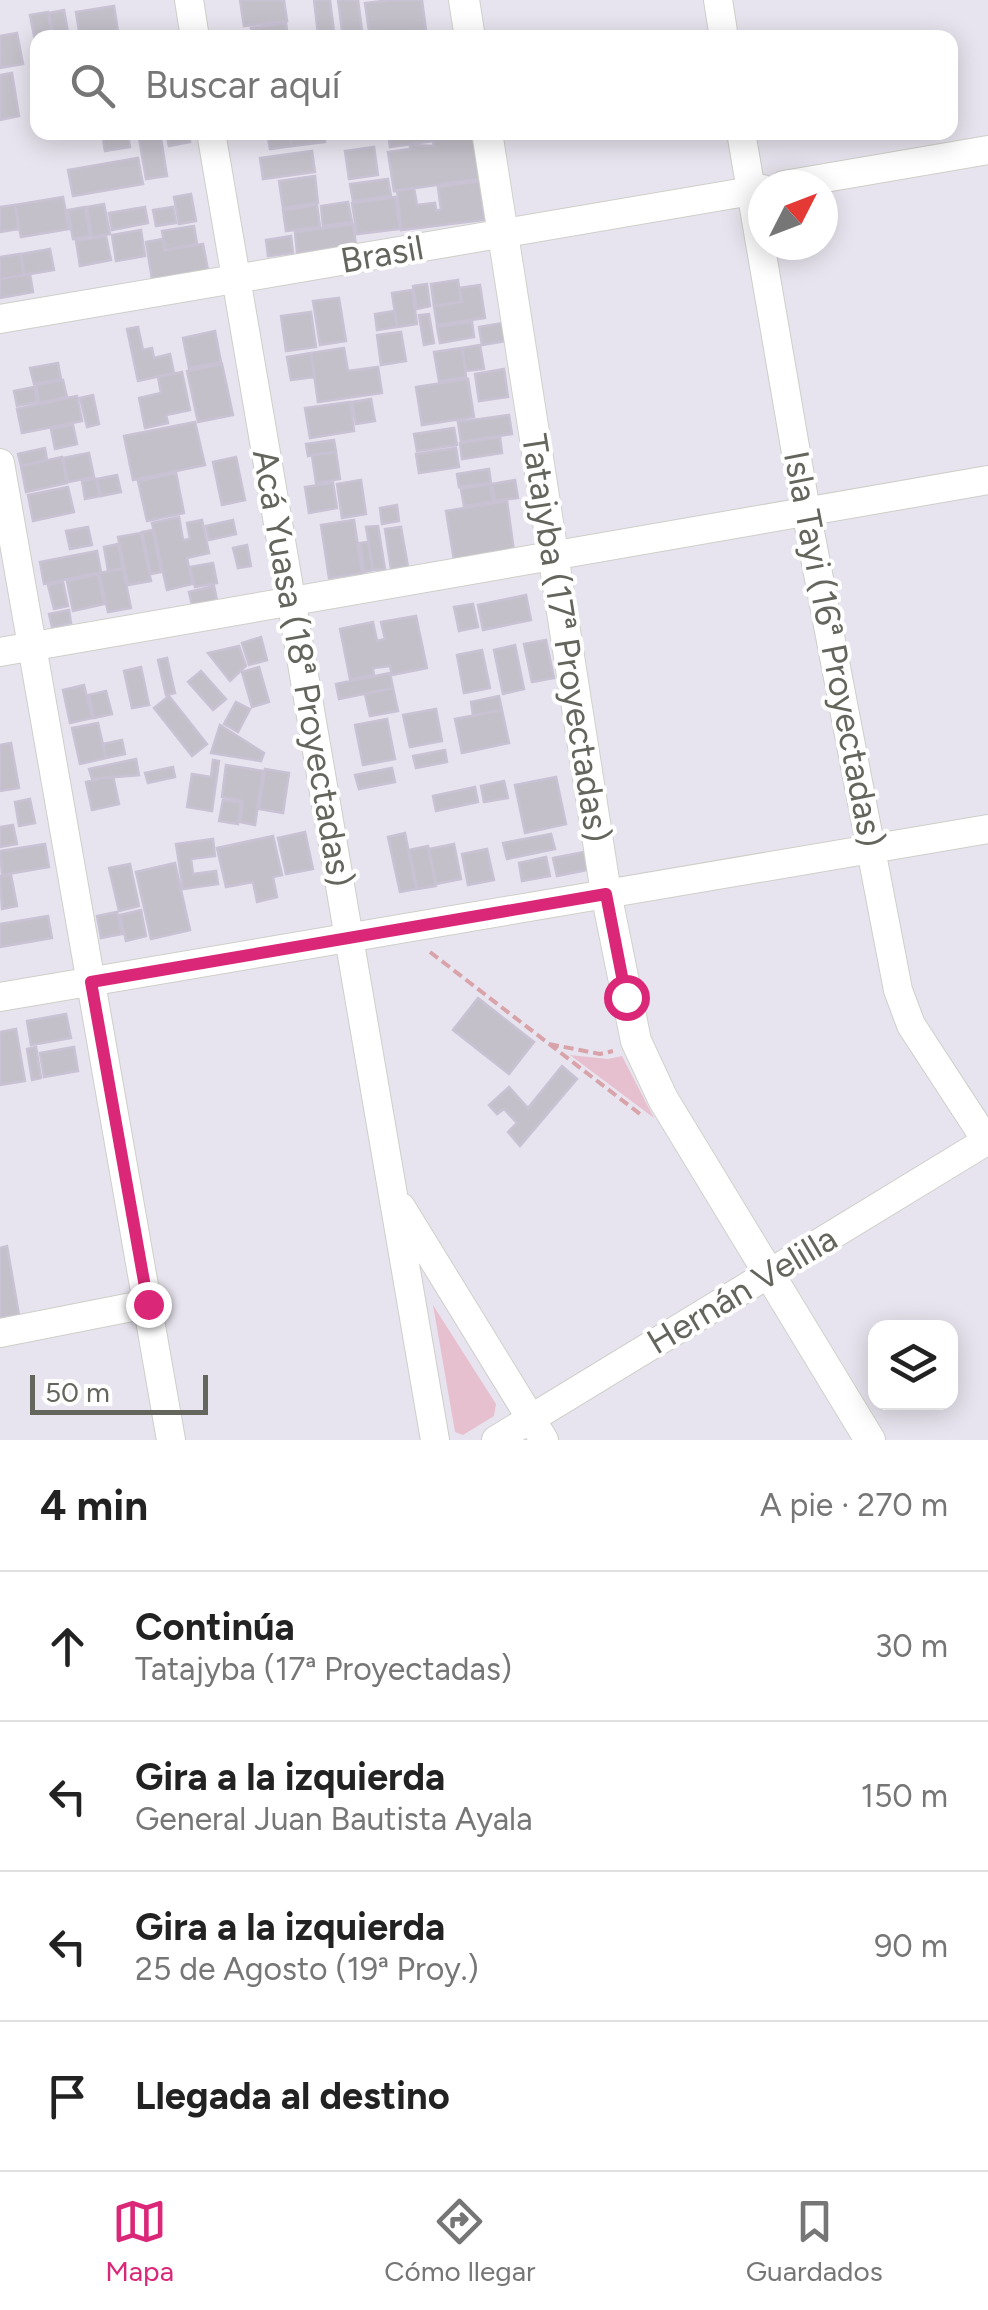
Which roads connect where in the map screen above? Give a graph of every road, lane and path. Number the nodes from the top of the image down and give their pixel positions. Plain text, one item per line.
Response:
1 (189, 0) edge
2 (464, 0) edge
3 (718, 0) edge
4 (194, 30) edge
5 (469, 30) edge
6 (723, 30) edge
7 (212, 140) edge
8 (488, 140) edge
9 (743, 140) edge
10 (988, 150) edge
11 (751, 170) edge
12 (838, 176) edge
13 (748, 192) edge
14 (504, 233) junction
15 (768, 260) edge
16 (236, 279) junction
17 (0, 319) edge
18 (0, 463) edge
19 (988, 480) edge
20 (806, 512) junction
21 (552, 556) junction
22 (292, 601) junction
23 (32, 646) junction
24 (0, 652) edge
25 (988, 828) edge
26 (871, 848) junction
27 (606, 894) junction
28 (401, 928) junction
29 (349, 938) junction
30 (91, 982) junction
31 (0, 997) edge
32 (636, 1041) junction
33 (546, 1043) junction
34 (654, 1124) dead end
35 (988, 1141) edge
36 (393, 1194) junction
37 (768, 1274) junction
38 (148, 1304) junction
39 (0, 1333) edge
40 (538, 1429) edge
41 (171, 1440) edge
42 (436, 1440) edge
43 (496, 1440) edge
44 (870, 1440) edge

1 - 4 street
2 - 5 street
3 - 6 street
7 - 16 street, Acá Yuasa (18ª Proyectadas)
8 - 14 street, Tatajyba (17ª Proyectadas)
9 - 11 street, Isla Tayi (16ª Proyectadas)
10 - 12 street
13 - 14 street, Brasil
14 - 16 street, Brasil
14 - 21 street, Tatajyba (17ª Proyectadas)
15 - 20 street, Isla Tayi (16ª Proyectadas)
16 - 17 street, Brasil
16 - 22 street, Acá Yuasa (18ª Proyectadas)
18 - 23 street
19 - 20 street
20 - 21 street
20 - 26 street, Isla Tayi (16ª Proyectadas)
21 - 22 street
21 - 27 street, Tatajyba (17ª Proyectadas)
22 - 23 street
22 - 29 street, Acá Yuasa (18ª Proyectadas)
23 - 24 street
23 - 30 street
25 - 26 street
26 - 27 street
26 - 35 street, Isla Tayi (16ª Proyectadas)
27 - 28 street
27 - 32 street, Tatajyba (17ª Proyectadas)
28 - 29 street
28 - 33 path
29 - 30 street
29 - 36 street, Acá Yuasa (18ª Proyectadas)
30 - 31 street
30 - 38 street
32 - 33 path
32 - 37 street, Tatajyba (17ª Proyectadas)
33 - 34 path
35 - 37 street, Hernán Velilla
36 - 40 street
36 - 42 street, Acá Yuasa (18ª Proyectadas)
37 - 40 street, Hernán Velilla
37 - 44 street, Tatajyba (17ª Proyectadas)
38 - 39 street
38 - 41 street
40 - 43 street, Hernán Velilla

